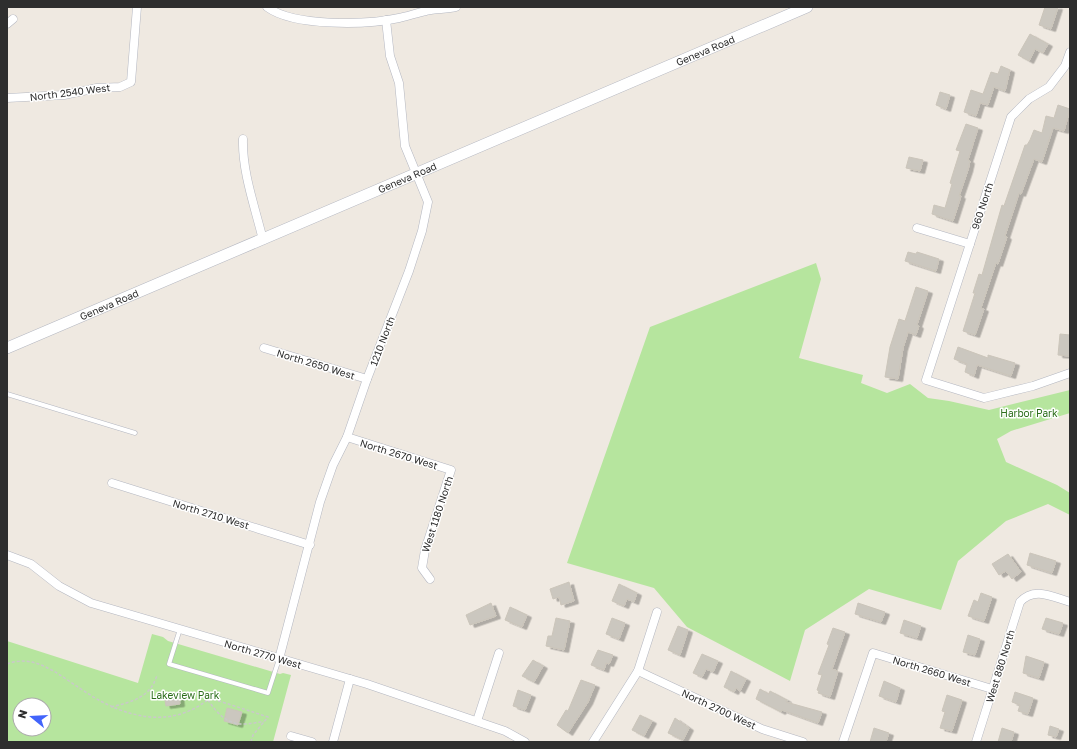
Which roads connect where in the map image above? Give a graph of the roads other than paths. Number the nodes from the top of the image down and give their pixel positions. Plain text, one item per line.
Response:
1 (137, 7) edge
2 (267, 7) edge
3 (807, 7) edge
4 (452, 8) edge
5 (386, 20) junction
6 (1070, 52) edge
7 (7, 98) edge
8 (243, 139) dead end
9 (418, 174) junction
10 (917, 228) dead end
11 (263, 240) junction
12 (970, 244) junction
13 (7, 348) edge
14 (264, 348) dead end
15 (1070, 373) edge
16 (367, 380) junction
17 (7, 394) edge
18 (135, 433) dead end
19 (347, 437) junction
20 (451, 470) joint
21 (112, 483) dead end
22 (310, 545) junction
23 (7, 555) edge
24 (430, 579) dead end
25 (1070, 602) edge
26 (657, 612) dead end
27 (180, 629) junction
28 (499, 653) dead end
29 (279, 659) junction
30 (638, 671) junction
31 (350, 679) junction
32 (992, 689) junction
33 (477, 722) junction
34 (291, 736) dead end
35 (312, 742) edge
36 (333, 742) edge
37 (525, 742) edge
38 (593, 742) edge
39 (803, 742) edge
40 (843, 742) edge
41 (976, 742) edge

1 - 7 street, North 2540 West
2 - 5 street
3 - 9 main road, Geneva Road
4 - 5 street
5 - 9 street, 1210 North
6 - 12 street, 960 North
8 - 11 street
9 - 11 main road, Geneva Road
9 - 16 street, 1210 North
10 - 12 street
11 - 13 main road, Geneva Road
12 - 15 street, 960 North
14 - 16 street, North 2650 West
16 - 19 street, 1210 North
17 - 18 lane
19 - 20 street, North 2670 West
19 - 22 street, 1210 North
20 - 24 street, West 1180 North
21 - 22 street, North 2710 West
22 - 29 street, 1210 North
23 - 27 street, North 2770 West
25 - 32 street, West 880 North
26 - 30 street
27 - 29 street, North 2770 West
27 - 29 lane
28 - 33 street
29 - 31 street, North 2770 West
30 - 38 street
30 - 39 street, North 2700 West
31 - 33 street, North 2770 West
31 - 36 street
32 - 40 street, North 2660 West
32 - 41 street, West 880 North
33 - 37 street, North 2770 West
34 - 35 street

